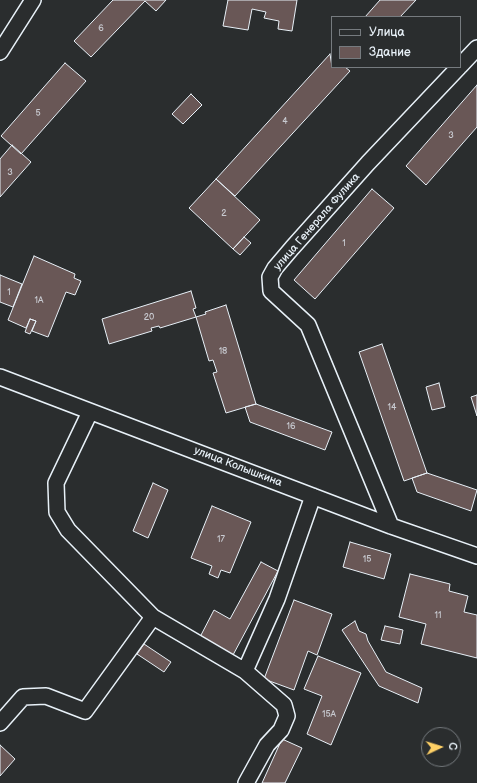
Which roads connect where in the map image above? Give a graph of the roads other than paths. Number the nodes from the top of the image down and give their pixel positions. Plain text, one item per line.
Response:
1 (33, 0) edge
2 (477, 48) edge
3 (0, 52) edge
4 (461, 66) edge
5 (459, 68) edge
6 (0, 377) edge
7 (90, 412) junction
8 (313, 496) junction
9 (391, 526) junction
10 (477, 556) edge
11 (153, 617) junction
12 (245, 671) junction
13 (0, 723) edge
14 (246, 783) edge

1 - 3 street
2 - 4 street, улица Генерала Фулика
5 - 9 street, улица Генерала Фулика
6 - 7 street, улица Колышкина
7 - 8 street, улица Колышкина
7 - 11 street
8 - 9 street, улица Колышкина
8 - 12 street
9 - 10 street, улица Колышкина
11 - 12 street
11 - 13 street
12 - 14 street

